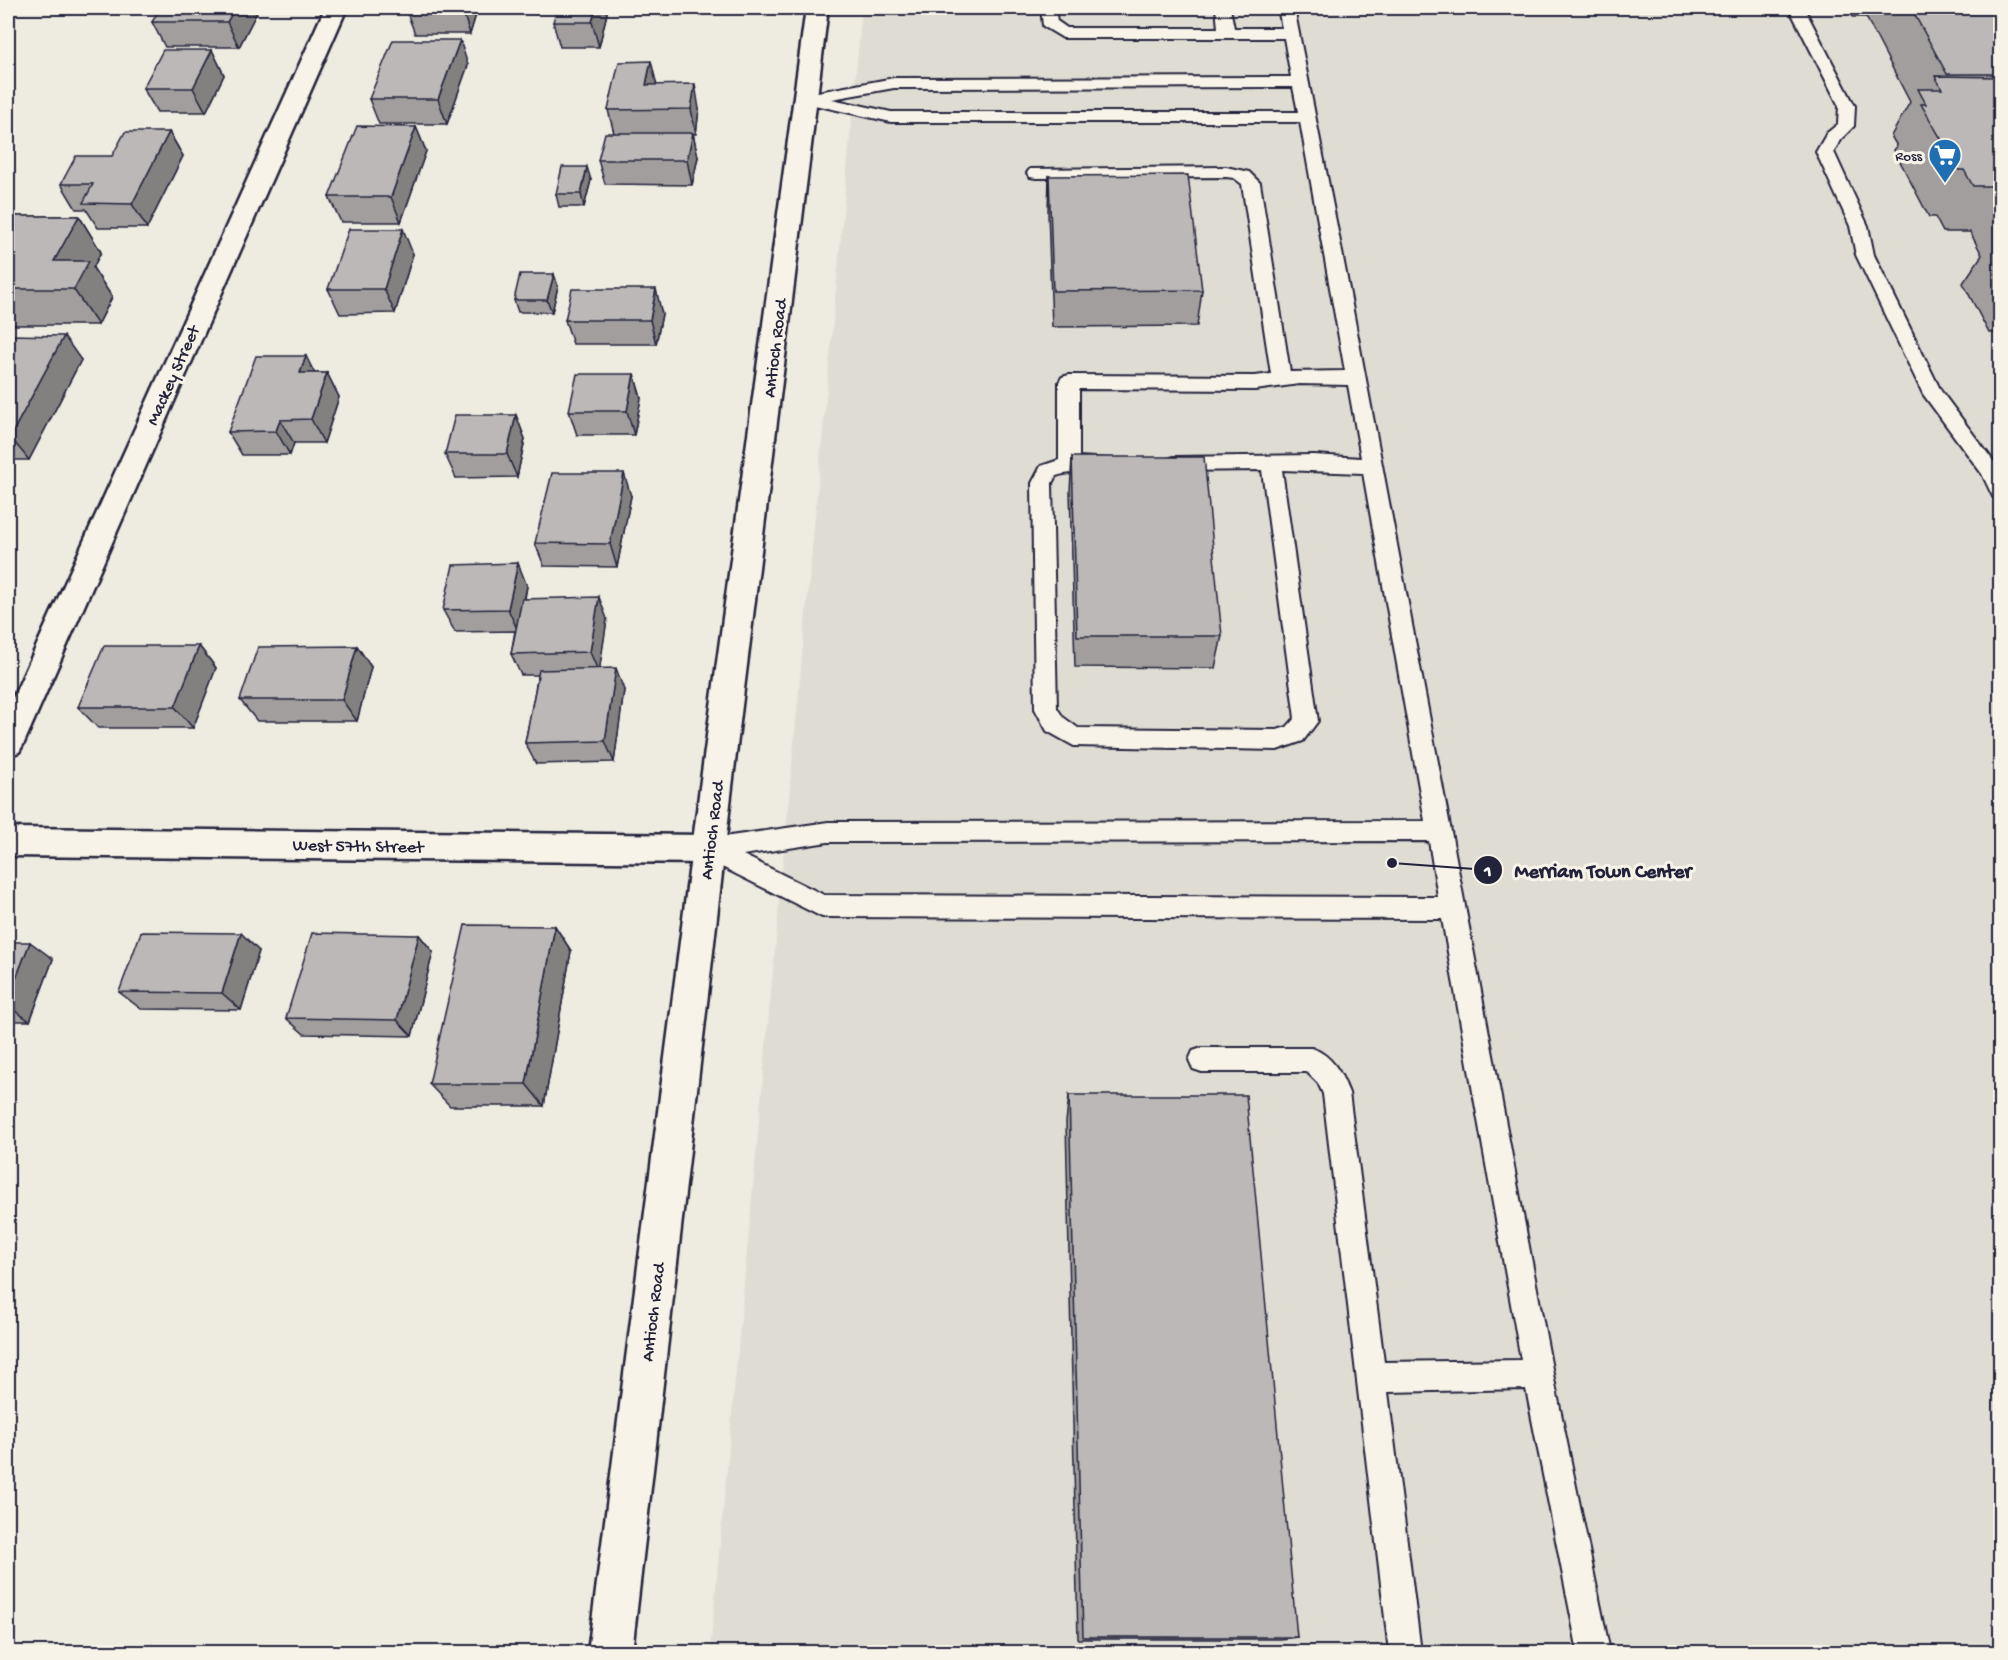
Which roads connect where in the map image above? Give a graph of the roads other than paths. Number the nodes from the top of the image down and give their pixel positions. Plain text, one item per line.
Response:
1 (336, 8) edge
2 (817, 8) edge
3 (1048, 8) edge
4 (1223, 8) edge
5 (1286, 8) edge
6 (1796, 8) edge
7 (1227, 33) junction
8 (1290, 33) junction
9 (1299, 82) junction
10 (807, 99) junction
11 (1306, 117) junction
12 (1036, 173) dead end
13 (1356, 378) junction
14 (1281, 380) junction
15 (1271, 463) junction
16 (1069, 464) junction
17 (1128, 464) edge
18 (1152, 464) edge
19 (1372, 466) junction
20 (2001, 492) edge
21 (8, 743) edge
22 (1439, 831) junction
23 (8, 842) edge
24 (708, 849) junction
25 (1453, 908) junction
26 (1202, 1060) dead end
27 (1538, 1374) junction
28 (1372, 1377) junction
29 (610, 1653) edge
30 (1405, 1653) edge
31 (1594, 1653) edge

1 - 21 main road, Mackey Street
2 - 10 main road, Antioch Road
3 - 7 lane
4 - 7 lane
5 - 8 lane
6 - 20 lane
7 - 8 lane
8 - 9 lane
9 - 10 lane
9 - 11 lane
10 - 11 lane
10 - 24 main road, Antioch Road
11 - 13 lane
12 - 14 lane
13 - 14 lane
13 - 19 lane
14 - 16 lane
15 - 16 lane
15 - 18 lane
15 - 19 lane
16 - 17 lane
19 - 22 lane
22 - 24 lane
22 - 25 lane
23 - 24 main road, West 57th Street
24 - 25 lane
24 - 29 main road, Antioch Road
25 - 27 lane
26 - 28 lane
27 - 28 lane
27 - 31 lane
28 - 30 lane

